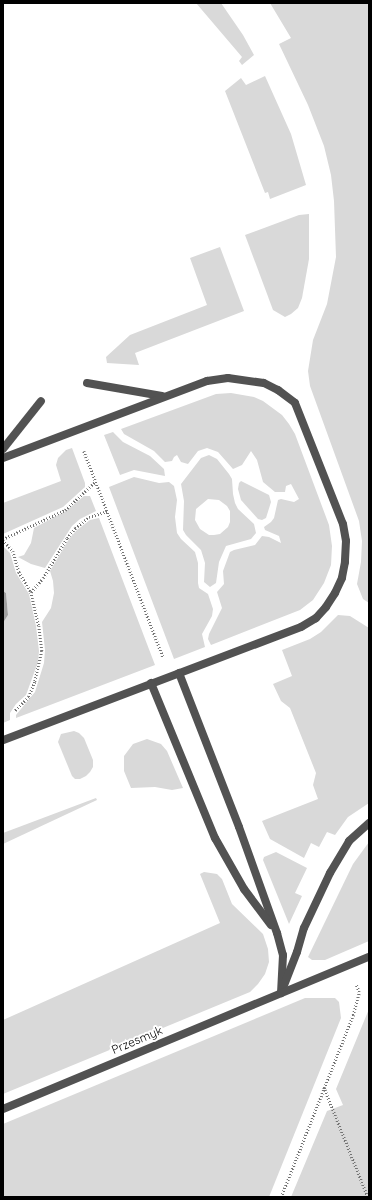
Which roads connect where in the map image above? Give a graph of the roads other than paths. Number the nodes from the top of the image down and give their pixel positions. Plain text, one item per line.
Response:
1 (87, 383) dead end
2 (163, 396) junction
3 (41, 401) dead end
4 (3, 449) edge
5 (3, 458) edge
6 (179, 673) junction
7 (151, 683) junction
8 (3, 740) edge
9 (369, 823) edge
10 (277, 932) junction
11 (369, 956) edge
12 (280, 993) junction
13 (3, 1109) edge

1 - 2 street
2 - 5 street
2 - 6 street
3 - 4 street
6 - 7 street
6 - 10 street
7 - 8 street
7 - 10 street
9 - 12 street
10 - 12 street
11 - 12 street, Przesmyk
12 - 13 street, Przesmyk

